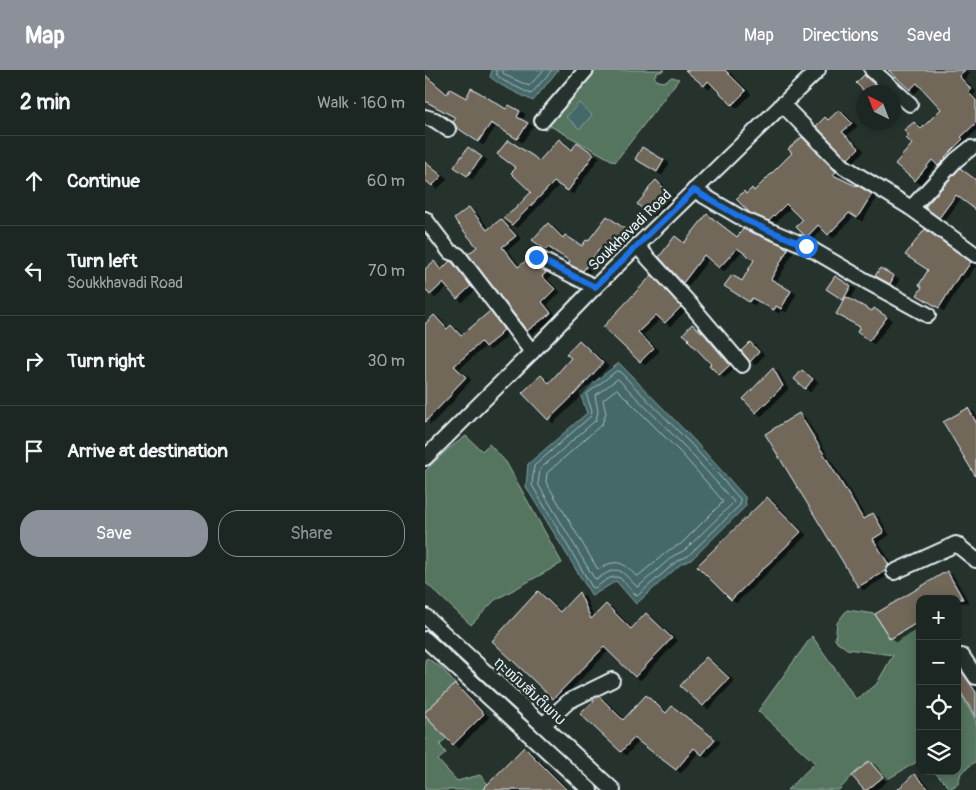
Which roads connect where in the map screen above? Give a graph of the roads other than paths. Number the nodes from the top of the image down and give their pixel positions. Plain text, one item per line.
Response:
1 (586, 70) edge
2 (873, 70) edge
3 (812, 72) edge
4 (782, 104) junction
5 (910, 104) dead end
6 (425, 117) edge
7 (542, 121) dead end
8 (448, 129) dead end
9 (971, 148) dead end
10 (694, 190) junction
11 (911, 208) junction
12 (425, 220) edge
13 (637, 246) junction
14 (976, 255) edge
15 (536, 257) dead end
16 (595, 287) junction
17 (928, 315) dead end
18 (532, 352) junction
19 (742, 365) dead end
20 (425, 458) edge
21 (976, 560) edge
22 (894, 572) dead end
23 (425, 616) edge
24 (427, 644) edge
25 (962, 656) dead end
26 (976, 677) edge
27 (613, 680) dead end
28 (543, 725) junction
29 (590, 790) edge
30 (613, 790) edge

1 - 7 street
2 - 5 street
3 - 4 street, Soukkhavadi Road
4 - 10 street, Soukkhavadi Road
4 - 11 street
6 - 8 street
9 - 11 street
10 - 13 street, Soukkhavadi Road
10 - 17 street
11 - 14 street
12 - 18 street
13 - 16 street, Soukkhavadi Road
13 - 19 street
15 - 16 street
16 - 18 street, Soukkhavadi Road
18 - 20 street, Soukkhavadi Road
21 - 22 street
23 - 28 street, ຖະໜົນສັນຕິພາບ
24 - 29 street
25 - 26 street
27 - 28 street
28 - 30 street, ຖະໜົນສັນຕິພາບ

